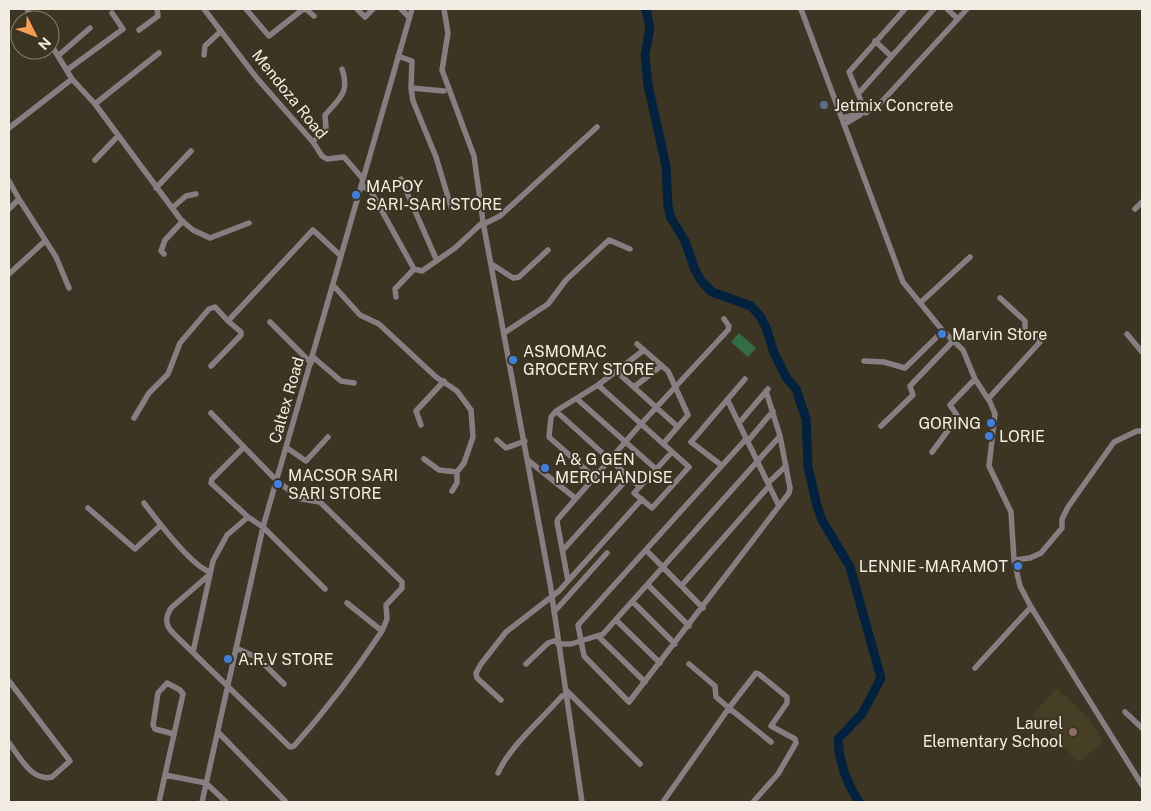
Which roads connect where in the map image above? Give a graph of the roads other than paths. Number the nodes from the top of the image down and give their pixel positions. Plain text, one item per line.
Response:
1 (157, 9) edge
2 (204, 9) edge
3 (246, 9) edge
4 (357, 9) edge
5 (373, 9) edge
6 (400, 9) edge
7 (412, 9) edge
8 (444, 9) edge
9 (801, 9) edge
10 (905, 9) edge
11 (934, 9) edge
12 (947, 9) edge
13 (967, 9) edge
14 (112, 13) dead end
15 (314, 16) dead end
16 (409, 17) junction
17 (958, 19) junction
18 (90, 28) dead end
19 (139, 30) dead end
20 (221, 31) junction
21 (875, 42) junction
22 (159, 53) dead end
23 (60, 54) edge
24 (204, 55) dead end
25 (398, 56) junction
26 (892, 56) junction
27 (60, 57) edge
28 (342, 69) dead end
29 (67, 70) junction
30 (72, 78) junction
31 (411, 88) junction
32 (444, 91) dead end
33 (858, 94) junction
34 (95, 104) junction
35 (863, 114) junction
36 (844, 121) junction
37 (597, 127) dead end
38 (9, 128) edge
39 (118, 136) junction
40 (313, 142) junction
41 (192, 151) dead end
42 (95, 160) dead end
43 (402, 179) dead end
44 (9, 181) edge
45 (363, 182) junction
46 (156, 188) junction
47 (196, 194) dead end
48 (19, 200) junction
49 (1142, 202) edge
50 (9, 208) edge
51 (172, 208) junction
52 (451, 208) dead end
53 (1135, 209) dead end
54 (183, 221) junction
55 (249, 223) dead end
56 (484, 223) junction
57 (45, 241) junction
58 (630, 249) dead end
59 (548, 250) dead end
60 (164, 254) dead end
61 (342, 256) junction
62 (970, 257) dead end
63 (437, 261) junction
64 (492, 265) junction
65 (414, 269) junction
66 (9, 274) edge
67 (333, 285) junction
68 (69, 288) dead end
69 (396, 297) dead end
70 (1000, 298) dead end
71 (920, 303) junction
72 (724, 319) dead end
73 (228, 321) junction
74 (270, 322) dead end
75 (943, 331) junction
76 (504, 333) junction
77 (1127, 334) dead end
78 (953, 341) junction
79 (637, 344) dead end
80 (644, 350) junction
81 (1142, 352) edge
82 (312, 360) junction
83 (864, 361) dead end
84 (211, 366) dead end
85 (661, 366) junction
86 (617, 372) junction
87 (745, 379) dead end
88 (975, 379) junction
89 (444, 380) junction
90 (354, 383) dead end
91 (598, 386) junction
92 (634, 387) junction
93 (676, 388) junction
94 (577, 399) junction
95 (988, 399) junction
96 (728, 401) junction
97 (657, 407) junction
98 (556, 411) junction
99 (773, 411) junction
100 (212, 413) dead end
101 (134, 418) dead end
102 (739, 423) junction
103 (641, 424) junction
104 (421, 425) dead end
105 (881, 426) dead end
106 (678, 427) junction
107 (1142, 431) edge
108 (780, 436) junction
109 (328, 437) dead end
110 (497, 440) dead end
111 (525, 441) junction
112 (746, 441) junction
113 (625, 442) junction
114 (662, 444) junction
115 (244, 447) junction
116 (287, 448) junction
117 (672, 452) junction
118 (932, 452) dead end
119 (424, 459) dead end
120 (610, 460) junction
121 (528, 461) junction
122 (758, 463) junction
123 (721, 465) junction
124 (786, 466) junction
125 (656, 469) junction
126 (457, 472) junction
127 (594, 477) junction
128 (629, 477) junction
129 (277, 481) junction
130 (769, 484) junction
131 (640, 486) junction
132 (452, 491) dead end
133 (575, 498) junction
134 (642, 499) junction
135 (144, 503) dead end
136 (779, 506) junction
137 (88, 508) dead end
138 (248, 517) junction
139 (161, 525) junction
140 (263, 527) junction
141 (563, 550) junction
142 (646, 550) junction
143 (607, 553) dead end
144 (1014, 560) junction
145 (664, 567) junction
146 (209, 573) junction
147 (568, 581) junction
148 (648, 585) junction
149 (682, 585) junction
150 (325, 589) dead end
151 (552, 597) junction
152 (632, 602) junction
153 (347, 603) dead end
154 (1031, 607) junction
155 (703, 608) junction
156 (554, 612) junction
157 (616, 620) junction
158 (689, 626) junction
159 (382, 632) junction
160 (599, 637) junction
161 (558, 642) junction
162 (582, 642) junction
163 (675, 644) junction
164 (236, 648) junction
165 (193, 652) junction
166 (660, 663) junction
167 (526, 664) dead end
168 (689, 664) dead end
169 (975, 668) dead end
170 (9, 681) edge
171 (645, 682) junction
172 (284, 684) dead end
173 (227, 686) junction
174 (566, 693) junction
175 (502, 700) dead end
176 (729, 708) junction
177 (1125, 712) dead end
178 (1142, 728) edge
179 (218, 732) junction
180 (174, 734) junction
181 (771, 742) dead end
182 (9, 743) edge
183 (640, 764) dead end
184 (498, 773) dead end
185 (165, 775) junction
186 (206, 783) junction
187 (1142, 785) edge
188 (757, 801) edge
189 (159, 802) edge
190 (202, 802) edge
191 (226, 802) edge
192 (286, 802) edge
193 (582, 802) edge
194 (663, 802) edge

1 - 19 street
2 - 20 street, Mendoza Road
3 - 15 street
4 - 5 street
6 - 16 street
7 - 16 street, Caltex Road
8 - 56 street
9 - 36 street
10 - 21 street
11 - 26 street
12 - 17 street
13 - 17 street
14 - 29 street
16 - 25 street, Caltex Road
17 - 35 street
18 - 23 street
20 - 24 street
20 - 40 street, Mendoza Road
21 - 26 street
21 - 33 street
22 - 34 street
25 - 31 street
25 - 45 street, Caltex Road
26 - 33 street
27 - 29 street
28 - 40 street
29 - 30 street
30 - 34 street
30 - 38 street
31 - 32 street
31 - 52 street
33 - 35 street
34 - 39 street
35 - 36 street
36 - 71 street
37 - 56 street
39 - 42 street
39 - 46 street
40 - 45 street, Mendoza Road
41 - 46 street
43 - 63 street
44 - 48 street
45 - 61 street, Caltex Road
45 - 65 street
46 - 51 street
47 - 51 street
48 - 50 street
48 - 57 street
49 - 53 street
51 - 54 street
54 - 55 street
54 - 60 street
56 - 63 street
56 - 64 street
57 - 66 street
57 - 68 street
58 - 76 street
59 - 64 street
61 - 67 street, Caltex Road
61 - 73 street
62 - 71 street
63 - 65 street
64 - 76 street
65 - 69 street
67 - 82 street, Caltex Road
67 - 89 street
70 - 95 street
71 - 75 street
72 - 93 street
73 - 84 street
73 - 101 street
74 - 82 street
75 - 78 street
75 - 83 street
76 - 111 street
77 - 81 street
78 - 88 street
78 - 105 street
79 - 80 street
80 - 85 street
80 - 86 street
82 - 90 street
82 - 116 street, Caltex Road
85 - 92 street
85 - 93 street
86 - 91 street
86 - 92 street
87 - 96 street
88 - 95 street
88 - 118 street
89 - 104 street
89 - 126 street
91 - 94 street
91 - 103 street
92 - 97 street
93 - 97 street
93 - 106 street
94 - 98 street
94 - 113 street
95 - 144 street
96 - 102 street
96 - 123 street
97 - 103 street
97 - 106 street
98 - 120 street
98 - 127 street
99 - 102 street
99 - 108 street
99 - 112 street
100 - 115 street
102 - 112 street
103 - 113 street
103 - 114 street
106 - 114 street
107 - 144 street
108 - 122 street
108 - 124 street
109 - 116 street
110 - 111 street
111 - 121 street
112 - 122 street
112 - 123 street
113 - 120 street
113 - 125 street
114 - 117 street
115 - 129 street
115 - 138 street
116 - 129 street, Caltex Road
117 - 125 street
117 - 134 street
119 - 126 street
120 - 127 street
120 - 128 street
121 - 133 street
121 - 151 street
122 - 130 street
122 - 145 street
123 - 142 street
124 - 130 street
124 - 136 street
125 - 131 street
126 - 132 street
127 - 133 street
128 - 131 street
128 - 141 street
129 - 140 street, Caltex Road
129 - 159 street
130 - 136 street
130 - 149 street
131 - 134 street
133 - 141 street
134 - 147 street
135 - 139 street
136 - 155 street
137 - 139 street
138 - 140 street
138 - 146 street
139 - 146 street
140 - 150 street
140 - 164 street, Caltex Road
141 - 147 street
142 - 145 street
142 - 162 street
143 - 156 street
144 - 154 street
145 - 148 street
145 - 149 street
146 - 165 street
146 - 165 street
147 - 151 street
148 - 152 street
148 - 158 street
149 - 155 street
151 - 156 street
151 - 175 street
152 - 157 street
152 - 163 street
153 - 159 street
154 - 169 street
154 - 187 street
155 - 158 street
156 - 161 street
157 - 160 street
157 - 166 street
158 - 163 street
159 - 173 street
160 - 162 street
160 - 171 street
161 - 162 street
161 - 167 street
161 - 174 street
162 - 171 street
163 - 166 street
164 - 172 street
164 - 173 street, Caltex Road
165 - 173 street
166 - 171 street
168 - 176 street
170 - 182 street
173 - 179 street, Caltex Road
174 - 183 street
174 - 184 street
174 - 193 street
176 - 181 street
176 - 188 street
176 - 194 street
177 - 178 street
179 - 186 street, Caltex Road
179 - 192 street
180 - 180 street
180 - 185 street
185 - 186 street
185 - 189 street
186 - 190 street, Caltex Road
186 - 191 street

